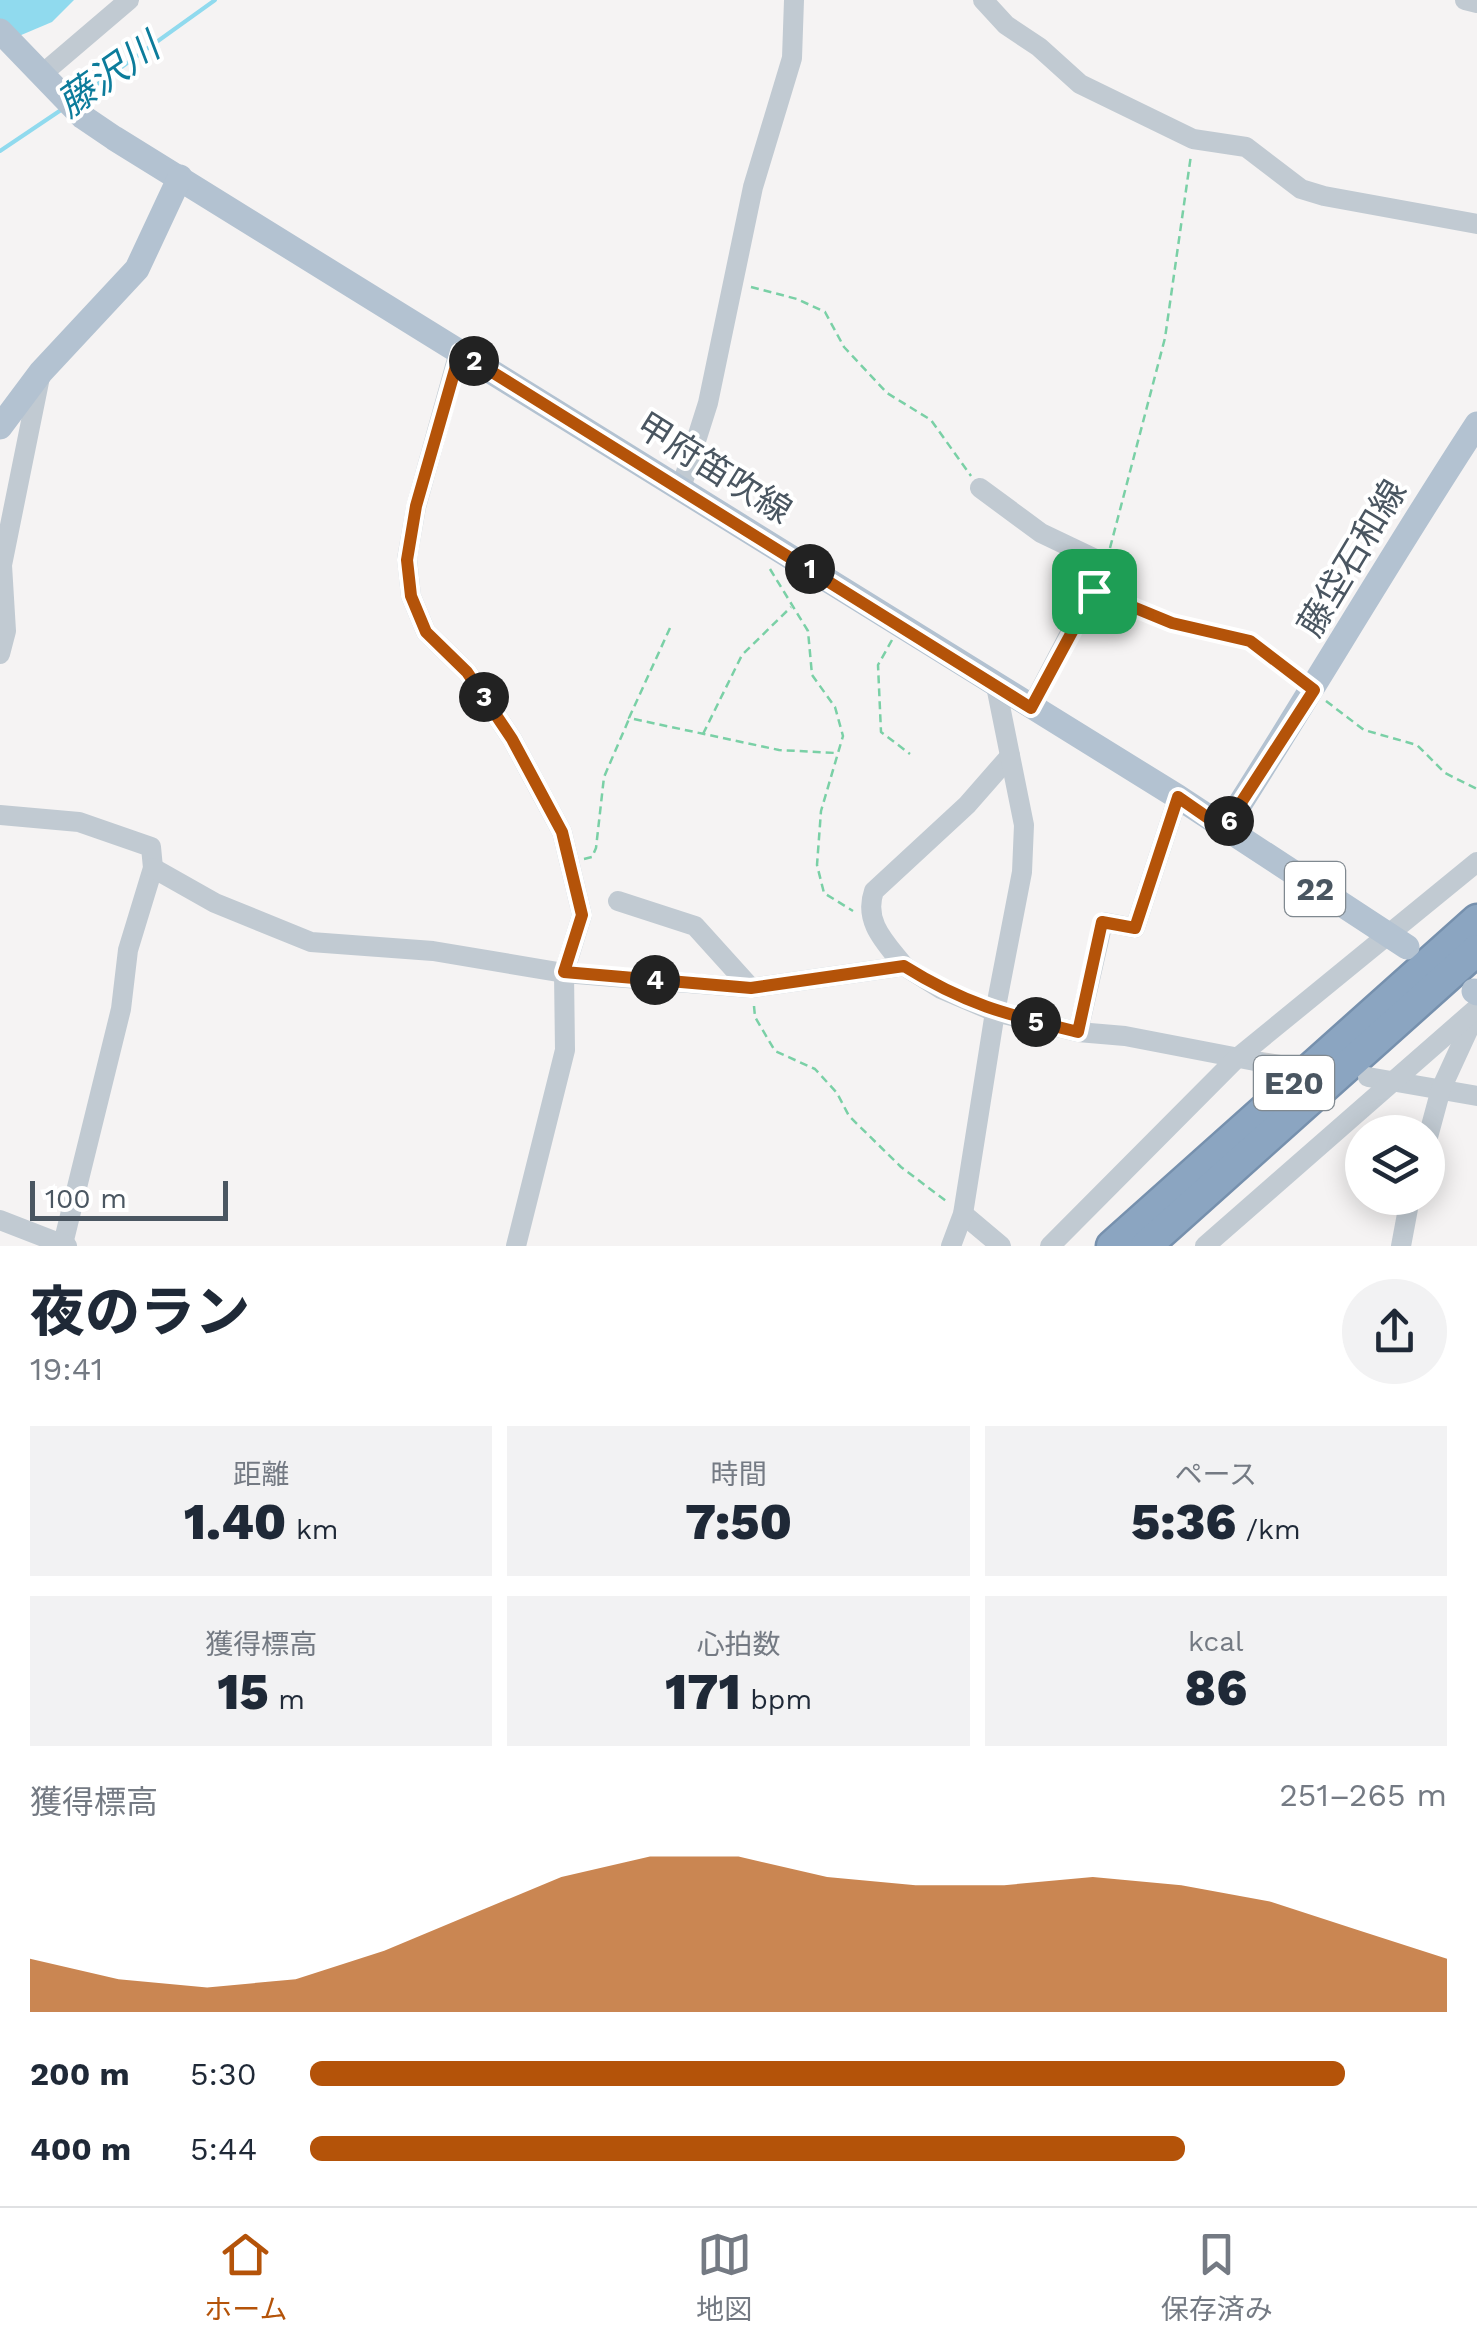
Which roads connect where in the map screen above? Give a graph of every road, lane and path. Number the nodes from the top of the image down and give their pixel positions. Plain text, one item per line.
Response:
1 (129, 0) edge
2 (794, 0) edge
3 (984, 0) edge
4 (1466, 0) edge
5 (1477, 2) edge
6 (0, 32) edge
7 (43, 77) junction
8 (1193, 140) junction
9 (180, 178) junction
10 (1477, 224) edge
11 (735, 284) junction
12 (460, 352) junction
13 (41, 372) junction
14 (1477, 424) edge
15 (0, 427) edge
16 (681, 488) junction
17 (980, 488) joint
18 (761, 538) junction
19 (1106, 564) junction
20 (1094, 591) junction
21 (792, 606) junction
22 (900, 626) junction
23 (670, 628) dead end
24 (0, 654) edge
25 (996, 686) junction
26 (1314, 690) junction
27 (1031, 708) junction
28 (629, 718) junction
29 (702, 735) junction
30 (838, 753) junction
31 (910, 754) dead end
32 (1010, 756) junction
33 (1477, 790) edge
34 (1178, 797) junction
35 (0, 815) edge
36 (1224, 829) junction
37 (1477, 862) edge
38 (570, 864) junction
39 (153, 868) junction
40 (618, 902) dead end
41 (1477, 908) edge
42 (1477, 920) edge
43 (874, 926) junction
44 (1397, 942) junction
45 (1477, 950) edge
46 (904, 966) junction
47 (564, 972) junction
48 (751, 988) junction
49 (1388, 999) junction
50 (1476, 1001) edge
51 (995, 1012) junction
52 (1078, 1032) junction
53 (1236, 1059) junction
54 (1260, 1062) tunnel mouth
55 (1368, 1077) dead end
56 (1394, 1080) junction
57 (1442, 1089) junction
58 (1477, 1096) edge
59 (1434, 1115) edge
60 (963, 1214) junction
61 (1405, 1215) edge
62 (0, 1220) edge
63 (65, 1245) edge
64 (516, 1246) edge
65 (952, 1246) edge
66 (1001, 1246) edge
67 (1050, 1246) edge
68 (1112, 1246) edge
69 (1146, 1246) edge
70 (1205, 1246) edge
71 (1401, 1246) edge

1 - 7 street
2 - 11 street
3 - 8 street
4 - 5 street
6 - 7 main road, 22
7 - 9 main road, 甲府笛吹線 / 22
8 - 10 street
8 - 19 path
9 - 12 main road, 甲府笛吹線 / 22
9 - 13 main road
11 - 16 street
11 - 17 path
12 - 16 main road, 甲府笛吹線 / 22
12 - 38 street
13 - 15 main road
13 - 24 street
14 - 26 main road, 藤垈石和線
16 - 18 main road, 甲府笛吹線 / 22
17 - 19 street
18 - 21 path
18 - 22 main road, 甲府笛吹線 / 22
19 - 20 street
20 - 26 path
20 - 27 street
21 - 29 path
21 - 30 path
22 - 25 main road, 甲府笛吹線 / 22
22 - 31 path
23 - 28 path
25 - 27 main road, 甲府笛吹線 / 22
25 - 32 street
26 - 33 path
26 - 36 main road, 藤垈石和線
27 - 34 main road, 甲府笛吹線 / 22
28 - 29 path
28 - 38 path
29 - 30 path
30 - 43 path
32 - 43 street
32 - 51 street
34 - 36 main road, 甲府笛吹線 / 22
34 - 52 street
35 - 39 street
36 - 44 main road, 甲府笛吹線 / 22
37 - 44 street
38 - 47 street
39 - 47 street
39 - 63 street
40 - 48 street
41 - 49 highway
42 - 49 highway, E20
43 - 46 street
44 - 53 street
45 - 69 highway, E20
46 - 48 street
46 - 51 street
47 - 48 street
47 - 64 street
48 - 60 path
49 - 68 highway, E20
50 - 56 street
50 - 57 street
51 - 52 street
51 - 60 street
52 - 53 street
53 - 54 street
53 - 67 street
55 - 56 street
56 - 57 street
56 - 70 street
57 - 58 street
57 - 59 street
60 - 65 street
60 - 66 street
61 - 71 street
62 - 63 street

